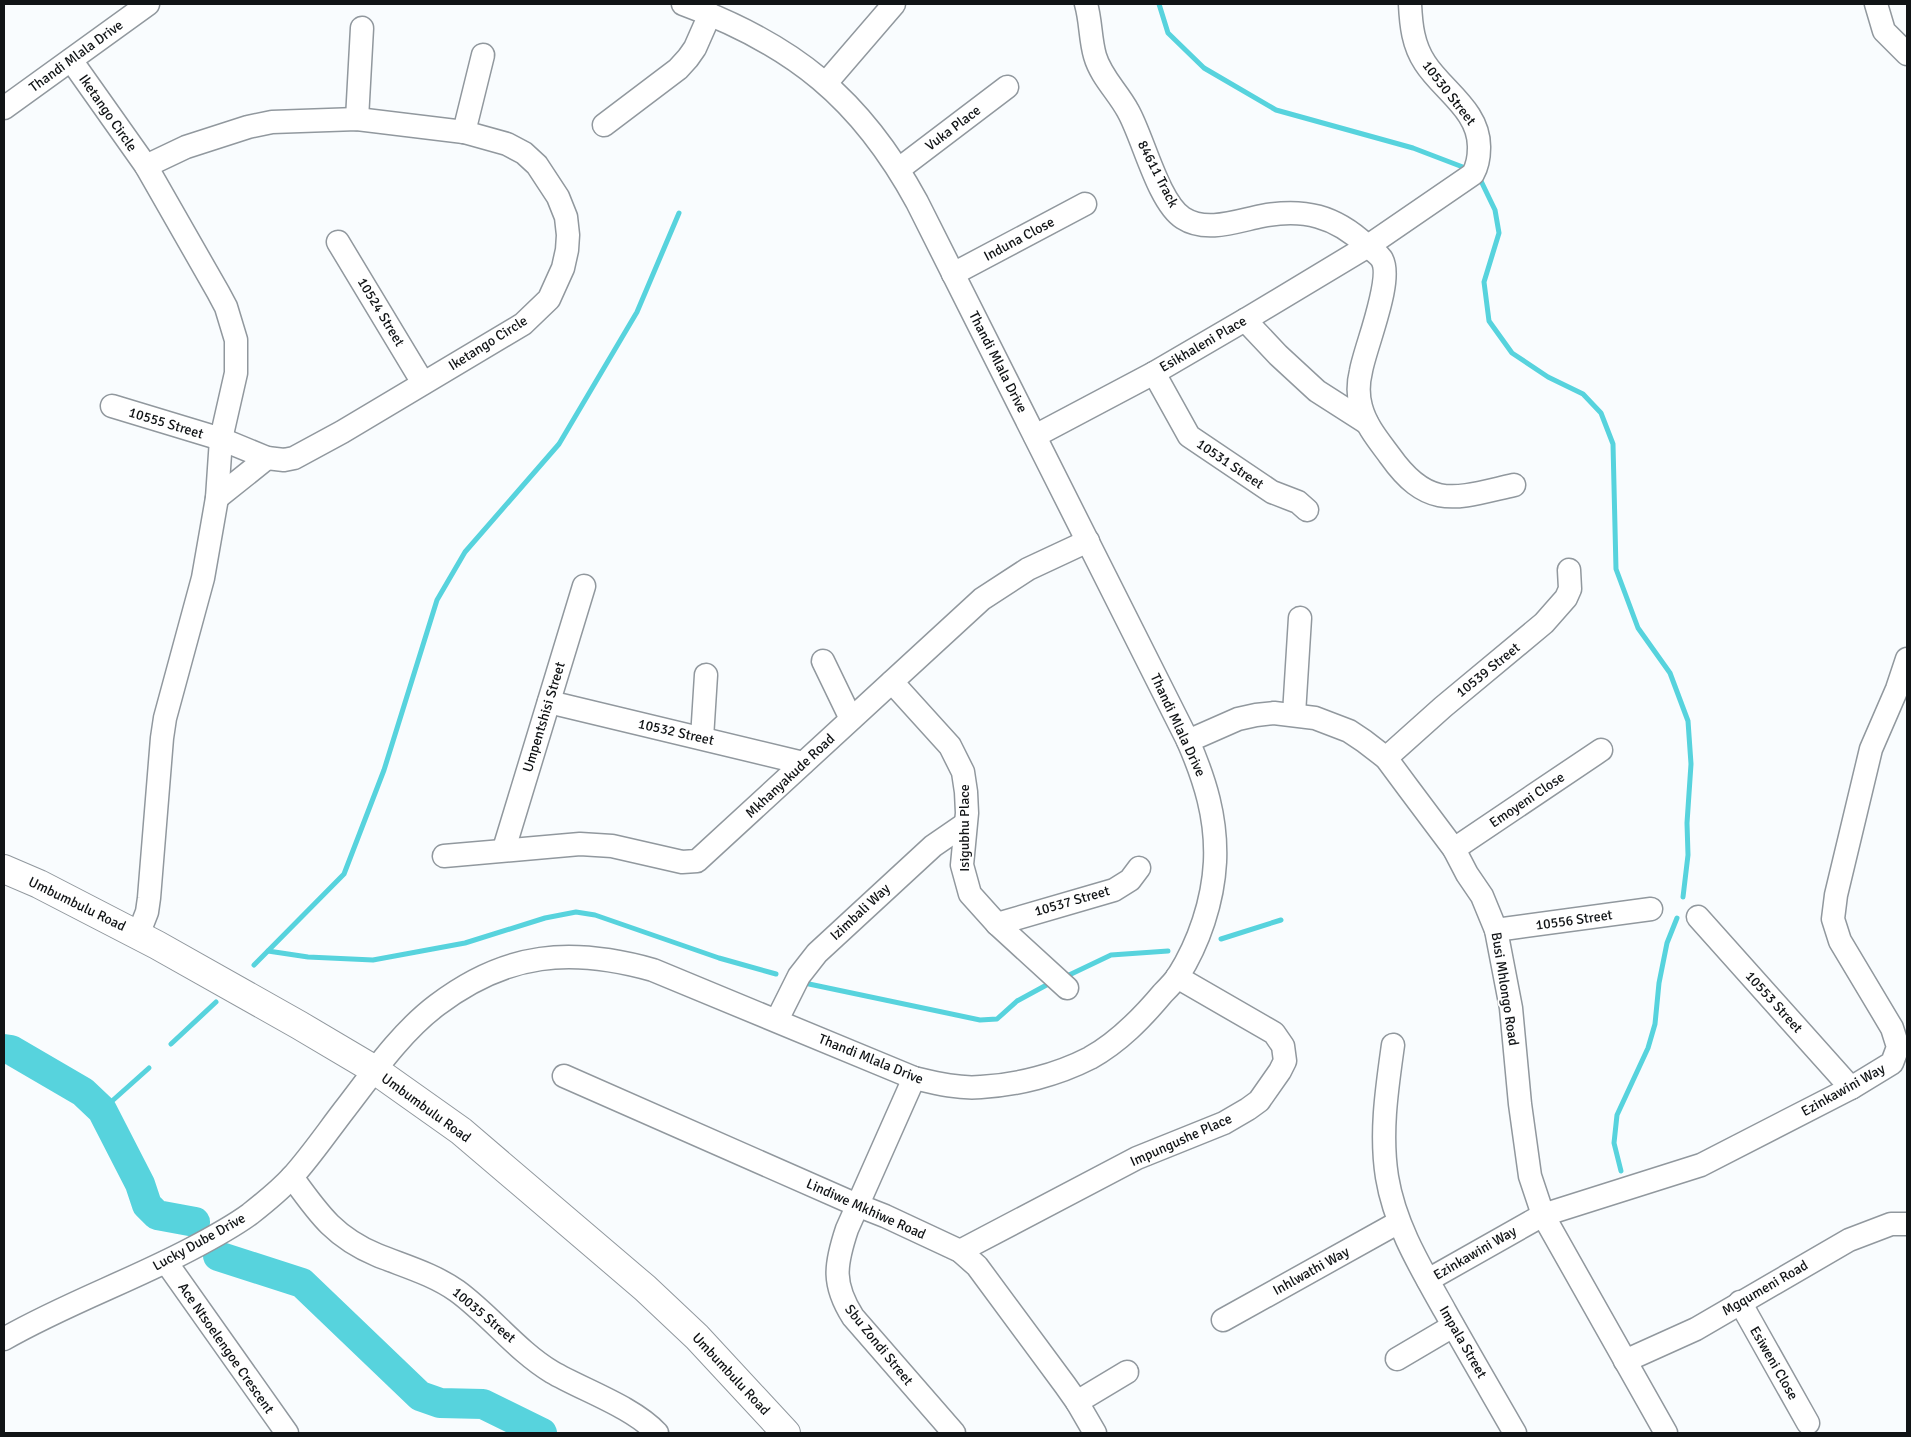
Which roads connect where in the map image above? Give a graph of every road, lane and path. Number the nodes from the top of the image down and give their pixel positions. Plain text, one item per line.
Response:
1 (148, 4) edge
2 (683, 4) edge
3 (894, 4) edge
4 (1086, 4) edge
5 (1410, 4) edge
6 (1876, 4) edge
7 (710, 14) junction
8 (362, 28) dead end
9 (1907, 54) edge
10 (483, 55) dead end
11 (71, 60) junction
12 (826, 83) junction
13 (1007, 87) dead end
14 (4, 108) edge
15 (357, 120) junction
16 (604, 125) dead end
17 (464, 132) junction
18 (146, 166) junction
19 (899, 169) junction
20 (1085, 204) dead end
21 (338, 242) dead end
22 (1368, 246) junction
23 (953, 274) junction
24 (1245, 320) junction
25 (1154, 373) junction
26 (423, 383) junction
27 (112, 406) dead end
28 (1366, 423) junction
29 (1035, 436) junction
30 (221, 440) junction
31 (268, 458) junction
32 (1514, 485) dead end
33 (217, 498) junction
34 (1307, 510) dead end
35 (1088, 540) junction
36 (1569, 570) dead end
37 (584, 586) dead end
38 (1300, 618) dead end
39 (1907, 658) edge
40 (823, 661) dead end
41 (706, 676) dead end
42 (892, 682) junction
43 (549, 702) junction
44 (1294, 714) junction
45 (851, 719) junction
46 (702, 738) junction
47 (1188, 741) junction
48 (1601, 750) dead end
49 (1386, 758) junction
50 (803, 763) junction
51 (965, 824) junction
52 (504, 849) junction
53 (1454, 849) junction
54 (444, 856) dead end
55 (1139, 868) dead end
56 (4, 869) edge
57 (1651, 909) dead end
58 (1698, 917) dead end
59 (997, 924) junction
60 (1496, 930) junction
61 (138, 935) junction
62 (1178, 977) junction
63 (1067, 988) dead end
64 (777, 1020) junction
65 (1393, 1045) dead end
66 (375, 1070) junction
67 (564, 1076) dead end
68 (914, 1078) junction
69 (1851, 1088) junction
70 (292, 1177) junction
71 (857, 1205) junction
72 (1543, 1214) junction
73 (1399, 1222) junction
74 (1907, 1224) edge
75 (960, 1251) junction
76 (166, 1262) junction
77 (1428, 1280) junction
78 (1740, 1302) junction
79 (1223, 1320) dead end
80 (1453, 1326) junction
81 (4, 1340) edge
82 (1397, 1359) dead end
83 (1625, 1361) junction
84 (1127, 1372) dead end
85 (1077, 1402) junction
86 (1808, 1423) dead end
87 (287, 1433) edge
88 (657, 1433) edge
89 (786, 1433) edge
90 (954, 1433) edge
91 (1095, 1433) edge
92 (1515, 1433) edge
93 (1666, 1433) edge

1 - 11 street, Thandi Mlala Drive
2 - 7 street, Thandi Mlala Drive
3 - 12 street
4 - 22 street, 84611 Track
5 - 22 street, 10530 Street
6 - 9 street
7 - 12 street, Thandi Mlala Drive
7 - 16 street
8 - 15 street
10 - 17 street
11 - 14 street, Thandi Mlala Drive
11 - 18 street, Iketango Circle
12 - 19 street, Thandi Mlala Drive
13 - 19 street, Vuka Place
15 - 17 street, Iketango Circle
15 - 18 street, Iketango Circle
17 - 26 street, Iketango Circle
18 - 30 street, Iketango Circle
19 - 23 street, Thandi Mlala Drive
20 - 23 street, Induna Close
21 - 26 street, 10524 Street
22 - 24 street, Esikhaleni Place
22 - 28 street, 84611 Track
23 - 29 street, Thandi Mlala Drive
24 - 25 street, Esikhaleni Place
24 - 28 street
25 - 29 street, Esikhaleni Place
25 - 34 street, 10531 Street
26 - 31 street, Iketango Circle
27 - 30 street, 10555 Street
28 - 32 street
29 - 35 street, Thandi Mlala Drive
30 - 31 street, Iketango Circle
30 - 33 street
31 - 33 street
33 - 61 street
35 - 42 street, Mkhanyakude Road
35 - 47 street, Thandi Mlala Drive
36 - 49 street, 10539 Street
37 - 43 street, Umpentshisi Street
38 - 44 street
39 - 69 street, Ezinkawini Way
40 - 45 street
41 - 46 street
42 - 45 street, Mkhanyakude Road
42 - 51 street, Isigubhu Place
43 - 46 street, 10532 Street
43 - 52 street, Umpentshisi Street
44 - 47 street, Busi Mhlongo Road
44 - 49 street, Busi Mhlongo Road
45 - 50 street, Mkhanyakude Road
46 - 50 street, 10532 Street
47 - 62 street, Thandi Mlala Drive
48 - 53 street, Emoyeni Close
49 - 53 street, Busi Mhlongo Road
50 - 52 street, Mkhanyakude Road
51 - 59 street, Isigubhu Place
51 - 64 street, Izimbali Way
52 - 54 street, Mkhanyakude Road
53 - 60 street, Busi Mhlongo Road
55 - 59 street, 10537 Street
56 - 61 main road, Umbumbulu Road
57 - 60 street, 10556 Street
58 - 69 street, 10553 Street
59 - 63 street, Isigubhu Place
60 - 72 street, Busi Mhlongo Road
61 - 66 main road, Umbumbulu Road
62 - 68 street, Thandi Mlala Drive
62 - 75 street, Impungushe Place
64 - 66 street, Thandi Mlala Drive
64 - 68 street, Thandi Mlala Drive
65 - 73 street, Impala Street
66 - 70 street, Lucky Dube Drive
66 - 89 main road, Umbumbulu Road
67 - 71 street, Lindiwe Mkhiwe Road
68 - 71 street, Sbu Zondi Street
69 - 72 street, Ezinkawini Way
70 - 76 street, Lucky Dube Drive
70 - 88 street, 10035 Street
71 - 75 street, Lindiwe Mkhiwe Road
71 - 90 street, Sbu Zondi Street
72 - 77 street, Ezinkawini Way
72 - 83 street, Busi Mhlongo Road
73 - 77 street, Impala Street
73 - 79 street, Inhlwathi Way
74 - 78 street, Mgqumeni Road
75 - 85 street, Lindiwe Mkhiwe Road
76 - 81 street, Lucky Dube Drive
76 - 87 street, Ace Ntsoelengoe Crescent
77 - 80 street, Impala Street
78 - 83 street, Mgqumeni Road
78 - 86 street, Esiweni Close
80 - 82 street
80 - 92 street, Impala Street
83 - 93 street, Busi Mhlongo Road
84 - 85 street
85 - 91 street, Lindiwe Mkhiwe Road

